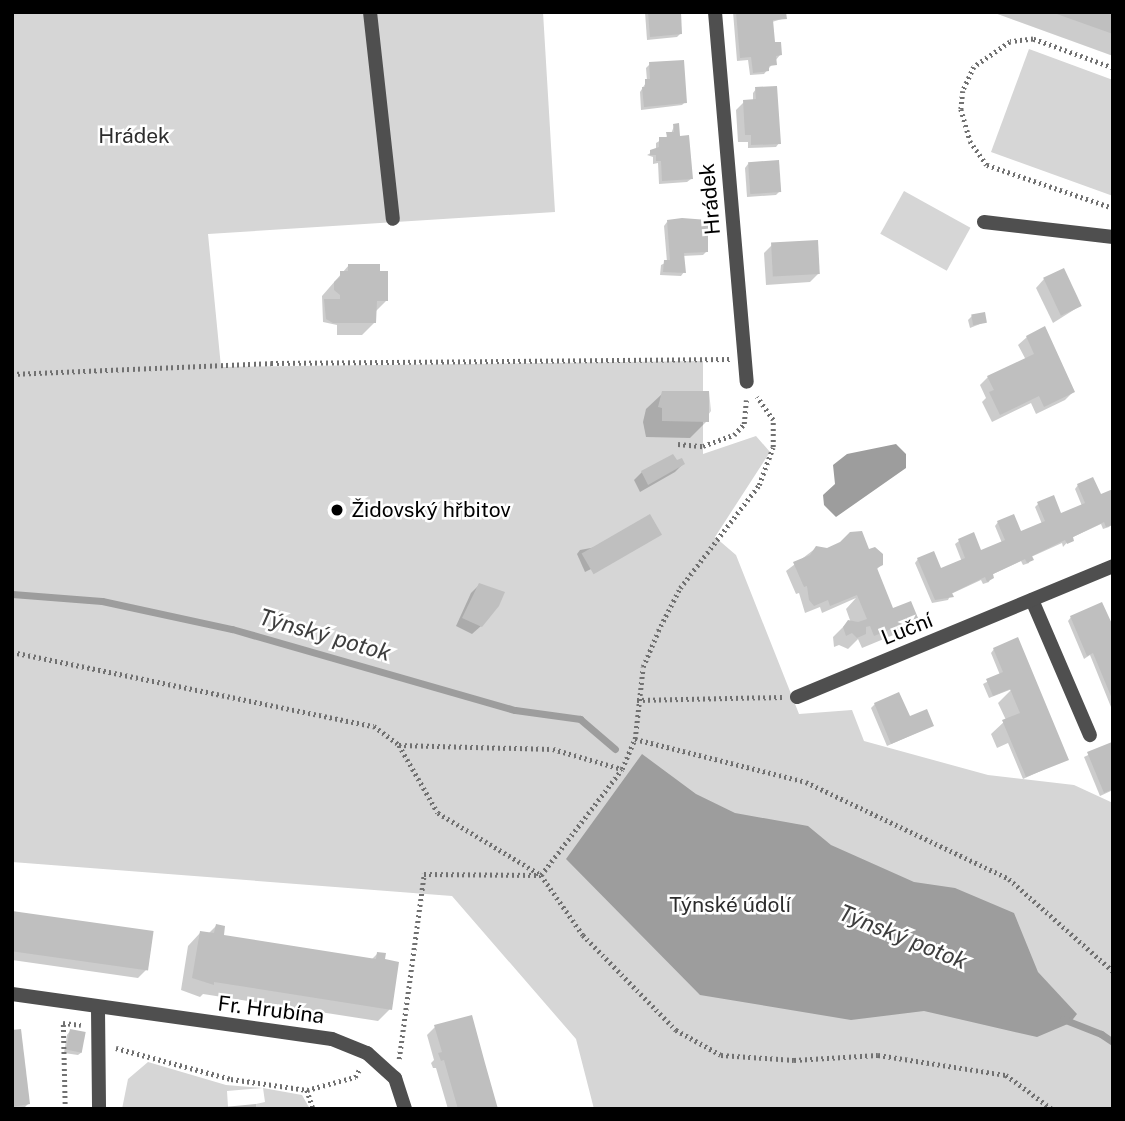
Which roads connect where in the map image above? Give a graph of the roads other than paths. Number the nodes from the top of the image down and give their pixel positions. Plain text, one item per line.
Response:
1 (370, 12) edge
2 (715, 12) edge
3 (393, 219) dead end
4 (984, 222) dead end
5 (1113, 237) edge
6 (747, 382) road end
7 (1113, 566) edge
8 (1032, 600) junction
9 (797, 697) road end
10 (1090, 735) dead end
11 (12, 995) edge
12 (98, 1009) junction
13 (99, 1109) edge
14 (405, 1109) edge

1 - 3 street
2 - 6 street, Hrádek
4 - 5 street
7 - 8 street, Luční
8 - 9 street, Luční
8 - 10 street
11 - 12 street, Fr. Hrubína
12 - 13 street
12 - 14 street, Fr. Hrubína

